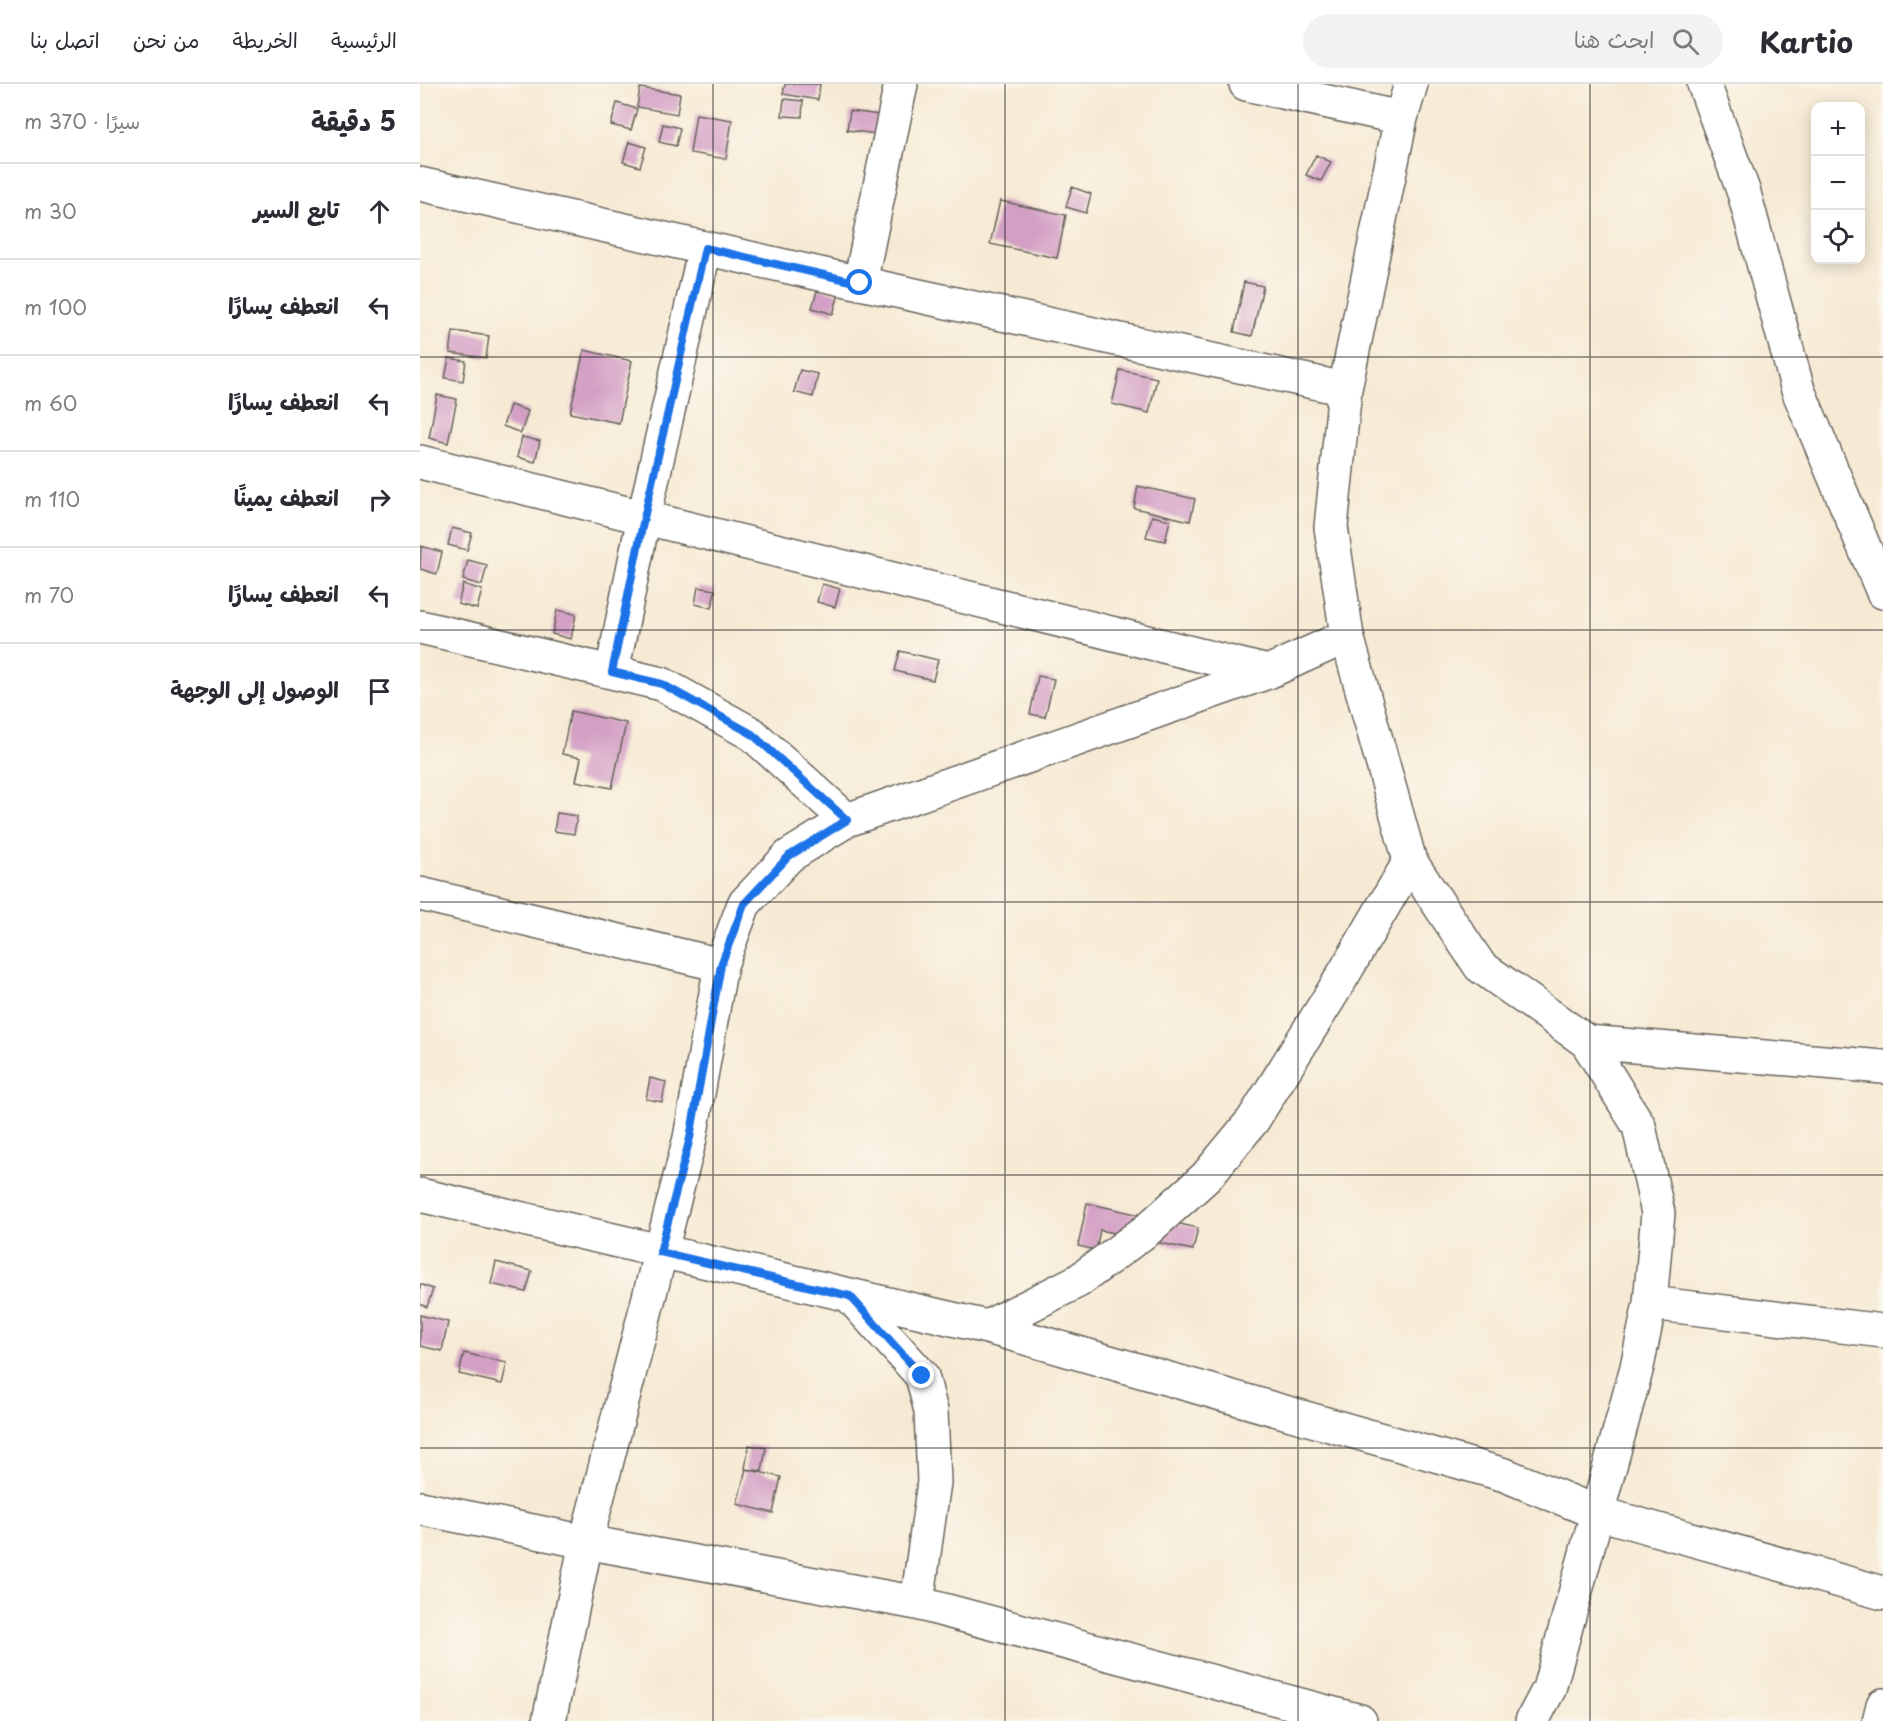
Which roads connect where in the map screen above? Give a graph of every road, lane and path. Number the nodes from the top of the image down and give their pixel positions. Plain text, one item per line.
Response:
1 (901, 84) edge
2 (1246, 84) edge
3 (1411, 84) edge
4 (1704, 84) edge
5 (1401, 118) junction
6 (420, 184) edge
7 (705, 248) junction
8 (860, 283) junction
9 (1345, 389) junction
10 (420, 462) edge
11 (644, 518) junction
12 (1883, 592) edge
13 (420, 627) edge
14 (1347, 636) junction
15 (612, 672) junction
16 (1268, 672) junction
17 (847, 820) junction
18 (1410, 861) junction
19 (420, 894) edge
20 (721, 965) junction
21 (1587, 1042) junction
22 (1883, 1067) edge
23 (420, 1195) edge
24 (660, 1252) junction
25 (850, 1296) junction
26 (1650, 1304) junction
27 (987, 1327) junction
28 (1883, 1331) edge
29 (420, 1508) edge
30 (1598, 1513) junction
31 (586, 1542) junction
32 (1883, 1593) edge
33 (917, 1604) junction
34 (1883, 1705) edge
35 (556, 1719) edge
36 (1360, 1721) edge
37 (1532, 1721) edge
38 (1879, 1721) edge

1 - 8 street
2 - 5 street
3 - 5 street
4 - 12 street
5 - 9 street
6 - 7 street
7 - 8 street
7 - 11 street
8 - 9 street
9 - 14 street
10 - 11 street
11 - 15 street
11 - 16 street
13 - 15 street
14 - 16 street
14 - 18 street
15 - 17 street
16 - 17 street
17 - 20 street
18 - 21 street
18 - 27 street
19 - 20 street
20 - 24 street
21 - 22 street
21 - 26 street
23 - 24 street
24 - 25 street
24 - 31 street
25 - 27 street
25 - 33 street
26 - 28 street
26 - 30 street
27 - 30 street
29 - 31 street
30 - 32 street
30 - 37 street
31 - 33 street
31 - 35 street
33 - 36 street
34 - 38 street

